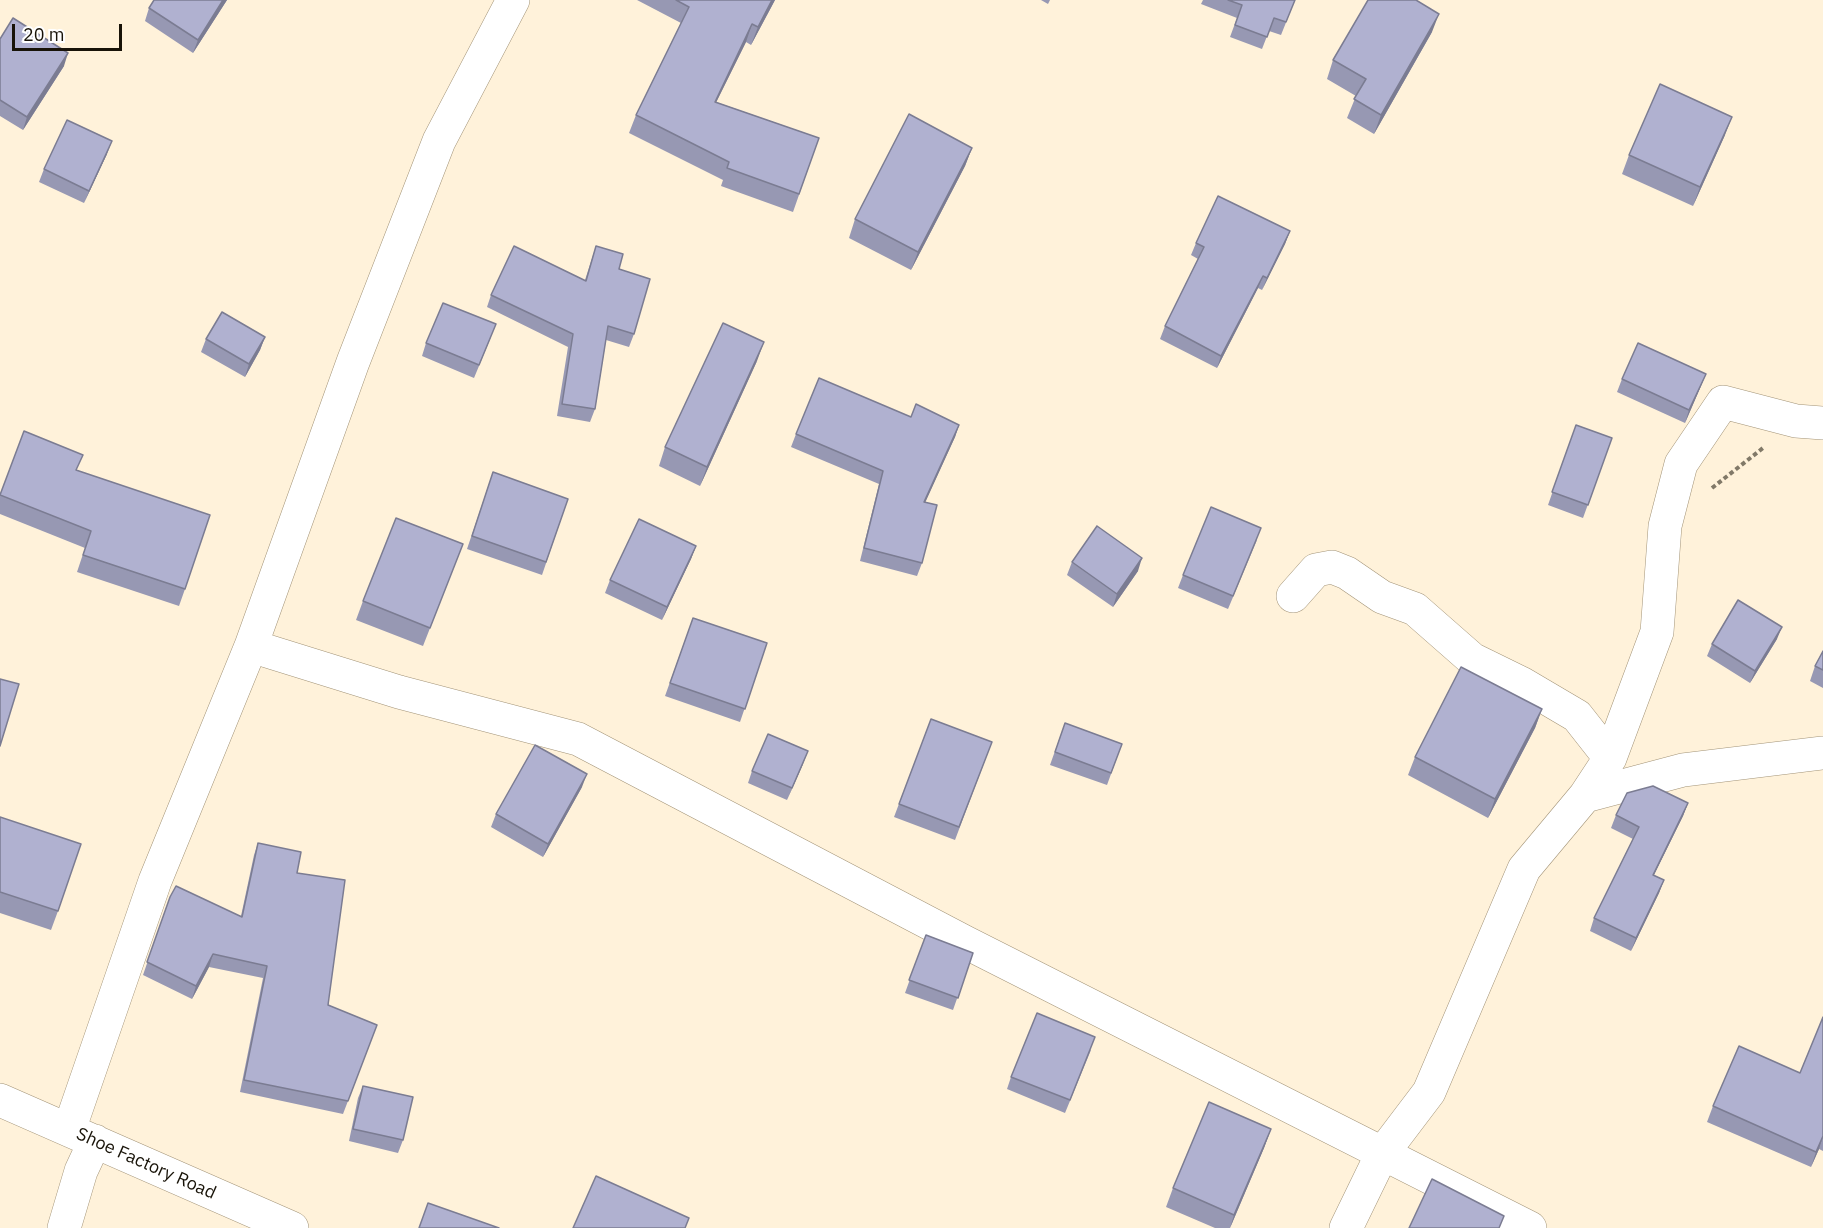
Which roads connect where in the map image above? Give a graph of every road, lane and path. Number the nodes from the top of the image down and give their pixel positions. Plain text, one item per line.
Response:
1 (513, 0) edge
2 (1810, 422) edge
3 (1708, 492) dead end
4 (1293, 596) dead end
5 (251, 646) junction
6 (1823, 753) edge
7 (1610, 758) junction
8 (1585, 796) junction
9 (0, 1100) edge
10 (82, 1136) junction
11 (1382, 1154) junction
12 (64, 1228) edge
13 (292, 1228) edge
14 (1346, 1228) edge
15 (1530, 1228) edge

1 - 5 street
2 - 3 path
2 - 7 street
4 - 7 street
5 - 10 street
5 - 11 street
6 - 8 street
7 - 8 street
8 - 11 street
9 - 10 street, Shoe Factory Road
10 - 12 street
10 - 13 street, Shoe Factory Road
11 - 14 street
11 - 15 street

